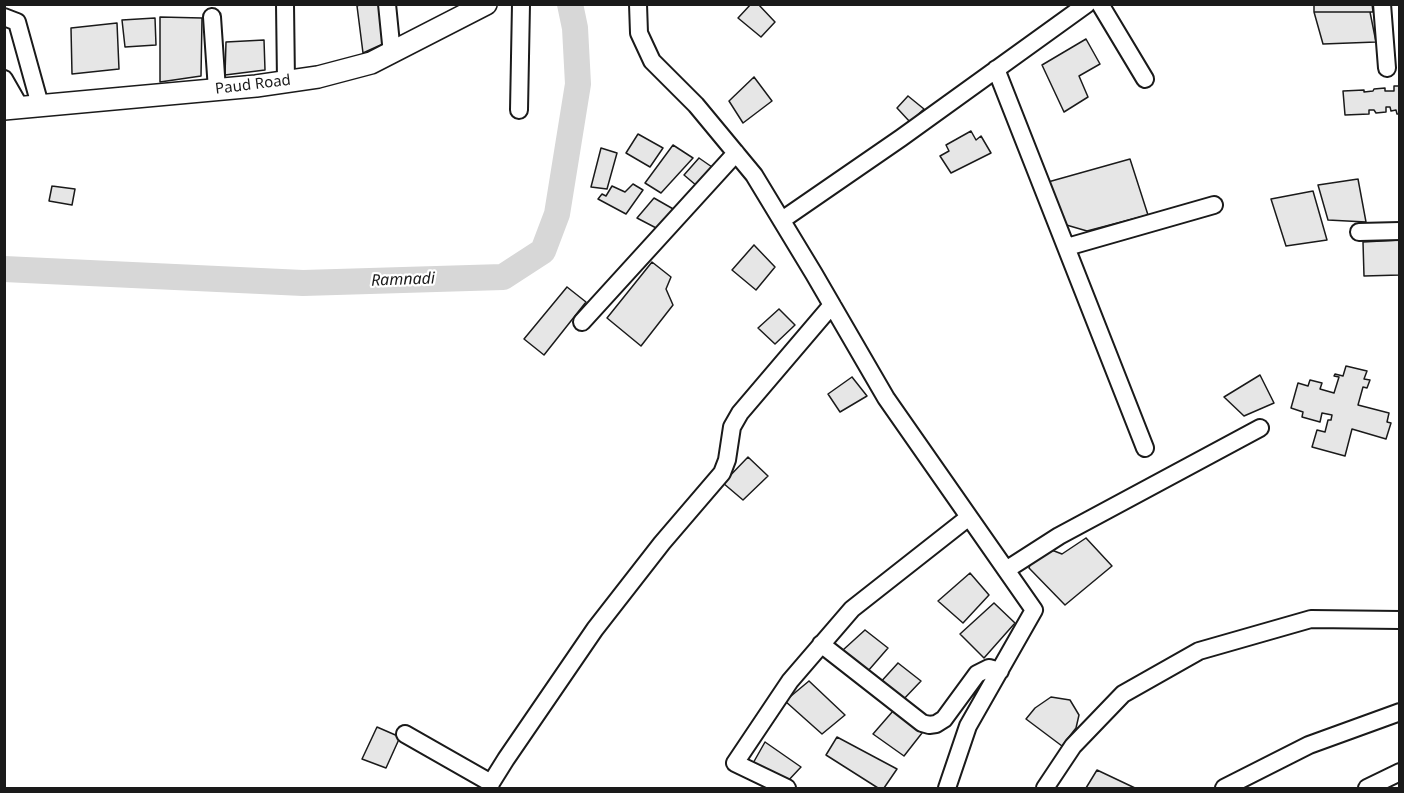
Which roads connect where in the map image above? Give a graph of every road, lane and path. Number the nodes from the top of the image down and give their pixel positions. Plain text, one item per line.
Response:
1 (285, 4) edge
2 (387, 4) edge
3 (521, 4) edge
4 (638, 4) edge
5 (1087, 4) edge
6 (1100, 4) edge
7 (1382, 4) edge
8 (485, 5) edge
9 (4, 17) edge
10 (212, 17) dead end
11 (392, 54) junction
12 (1387, 68) dead end
13 (996, 69) junction
14 (1145, 78) dead end
15 (4, 79) edge
16 (286, 81) junction
17 (217, 90) junction
18 (22, 107) edge
19 (519, 110) dead end
20 (736, 153) junction
21 (1214, 205) dead end
22 (782, 220) junction
23 (1400, 231) edge
24 (1359, 232) dead end
25 (1067, 247) junction
26 (832, 305) junction
27 (582, 322) dead end
28 (1260, 428) dead end
29 (1145, 448) dead end
30 (969, 517) junction
31 (1006, 570) junction
32 (1400, 620) edge
33 (821, 644) junction
34 (1000, 671) junction
35 (1400, 712) edge
36 (405, 734) dead end
37 (1400, 772) edge
38 (491, 786) edge
39 (787, 789) edge
40 (947, 789) edge
41 (1045, 789) edge
42 (1224, 789) edge
43 (1367, 789) edge

1 - 16 street
2 - 11 street
3 - 19 street
4 - 20 street
5 - 13 street
6 - 14 street
7 - 12 street
8 - 11 main road, Paud Road
9 - 18 street
10 - 17 street
11 - 16 main road, Paud Road
13 - 22 street
13 - 25 street
15 - 18 street
16 - 17 main road, Paud Road
17 - 18 main road, Paud Road
20 - 22 street
20 - 27 street
21 - 25 street
22 - 26 street
23 - 24 street
25 - 29 street
26 - 30 street
26 - 38 street
28 - 31 street
30 - 31 street
30 - 33 street
31 - 34 street
32 - 41 street
33 - 34 street
33 - 39 street
34 - 40 street
35 - 42 street
36 - 38 street
37 - 43 street

